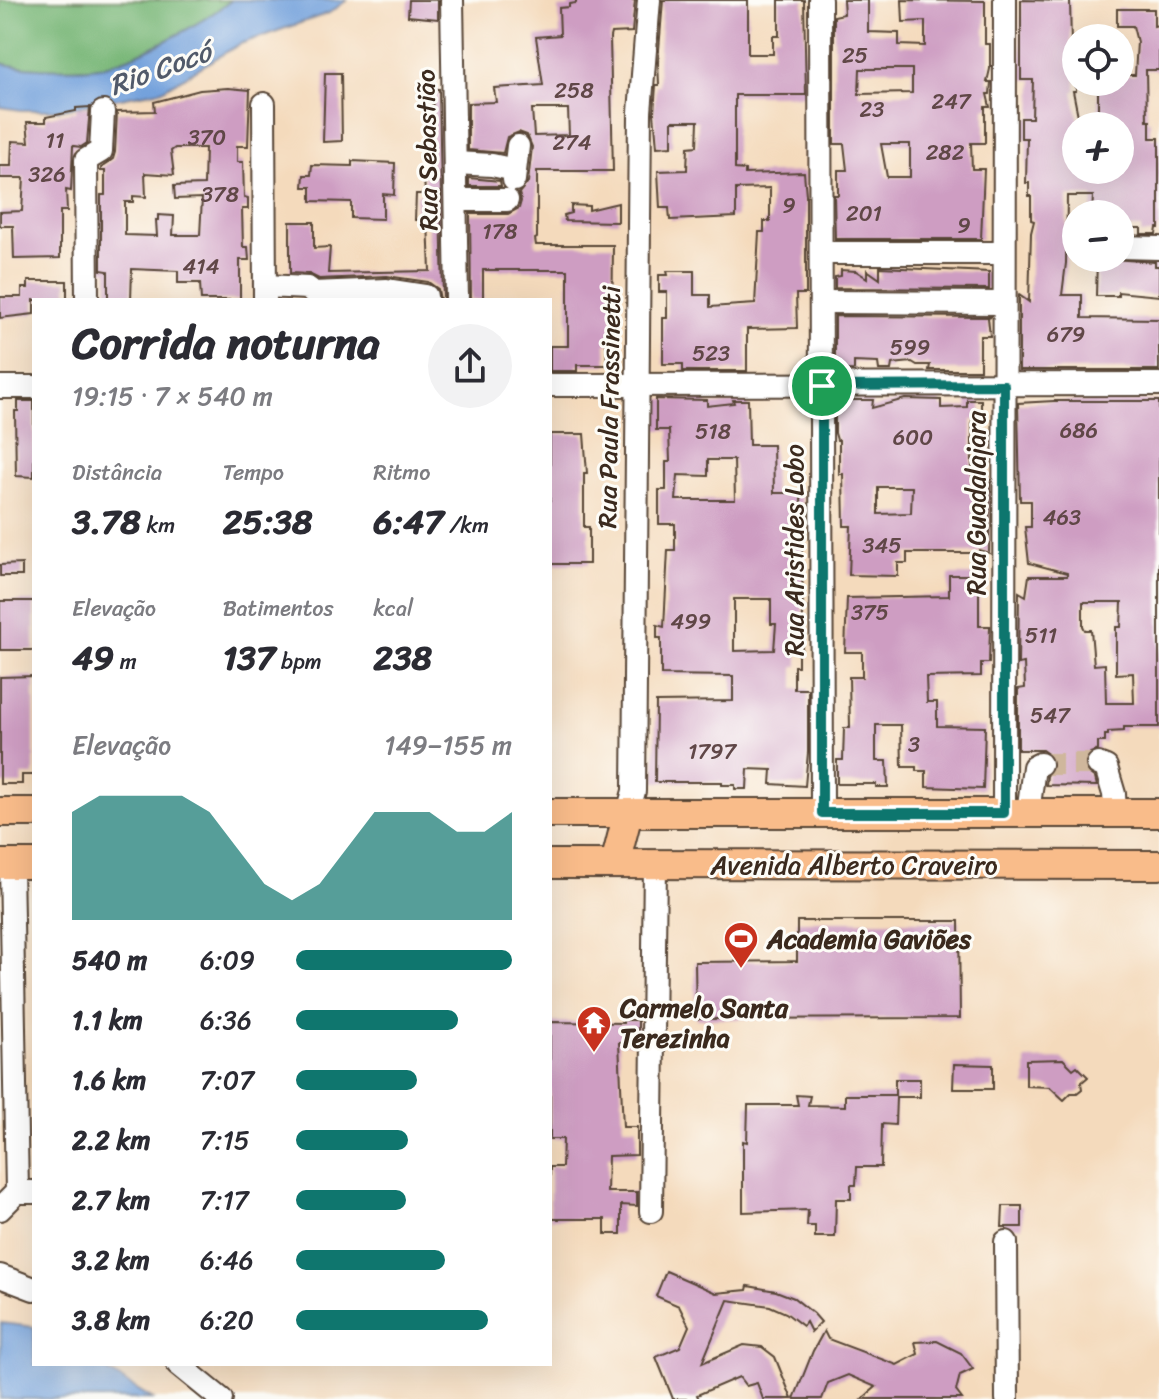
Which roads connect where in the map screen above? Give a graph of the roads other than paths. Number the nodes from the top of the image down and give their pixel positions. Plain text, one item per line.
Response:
1 (452, 0) edge
2 (649, 0) edge
3 (820, 0) edge
4 (1005, 0) edge
5 (264, 104) dead end
6 (103, 112) dead end
7 (518, 146) dead end
8 (455, 163) junction
9 (512, 183) junction
10 (456, 200) junction
11 (1134, 247) edge
12 (1159, 248) edge
13 (821, 253) junction
14 (1004, 253) junction
15 (265, 293) edge
16 (356, 295) edge
17 (87, 298) edge
18 (426, 298) edge
19 (457, 298) edge
20 (821, 302) junction
21 (1003, 303) junction
22 (1159, 384) edge
23 (552, 385) edge
24 (638, 385) junction
25 (1004, 385) junction
26 (822, 386) junction
27 (0, 387) edge
28 (32, 387) edge
29 (1040, 764) dead end
30 (1098, 764) dead end
31 (0, 812) edge
32 (32, 812) edge
33 (1115, 812) junction
34 (552, 813) edge
35 (628, 813) junction
36 (822, 813) junction
37 (1016, 813) junction
38 (1159, 813) edge
39 (15, 864) edge
40 (552, 864) edge
41 (615, 864) junction
42 (655, 864) junction
43 (1159, 865) edge
44 (26, 1192) edge
45 (0, 1209) edge
46 (651, 1211) dead end
47 (1006, 1242) dead end
48 (0, 1276) edge
49 (32, 1288) edge
50 (180, 1366) edge
51 (221, 1399) edge
52 (1007, 1399) edge

1 - 8 street, Rua Sebastião
2 - 24 street, Rua Paula Frassinetti
3 - 13 street, Rua Aristides Lobo
4 - 14 street, Rua Guadalajara
5 - 15 street
6 - 17 street
7 - 9 street
8 - 9 street
8 - 10 street, Rua Sebastião
9 - 10 street
10 - 19 street, Rua Sebastião
11 - 12 street
13 - 14 street
13 - 20 street, Rua Aristides Lobo
14 - 21 street, Rua Guadalajara
15 - 16 street
16 - 18 street
20 - 21 street
20 - 26 street, Rua Aristides Lobo
21 - 25 street, Rua Guadalajara
22 - 25 street
23 - 24 street
24 - 26 street
24 - 35 street, Rua Paula Frassinetti
25 - 26 street
25 - 37 street, Rua Guadalajara
26 - 36 street, Rua Aristides Lobo
27 - 28 street
29 - 37 street
30 - 33 street
31 - 32 main road
33 - 37 main road, Avenida Alberto Craveiro
33 - 38 main road, Avenida Alberto Craveiro
34 - 35 main road, Avenida Alberto Craveiro
35 - 36 main road, Avenida Alberto Craveiro
35 - 41 main road
36 - 37 main road, Avenida Alberto Craveiro
39 - 44 street
40 - 41 main road, Avenida Alberto Craveiro
41 - 42 main road, Avenida Alberto Craveiro
42 - 43 main road, Avenida Alberto Craveiro
42 - 46 street
44 - 45 street
47 - 52 street
48 - 49 street
50 - 51 street

